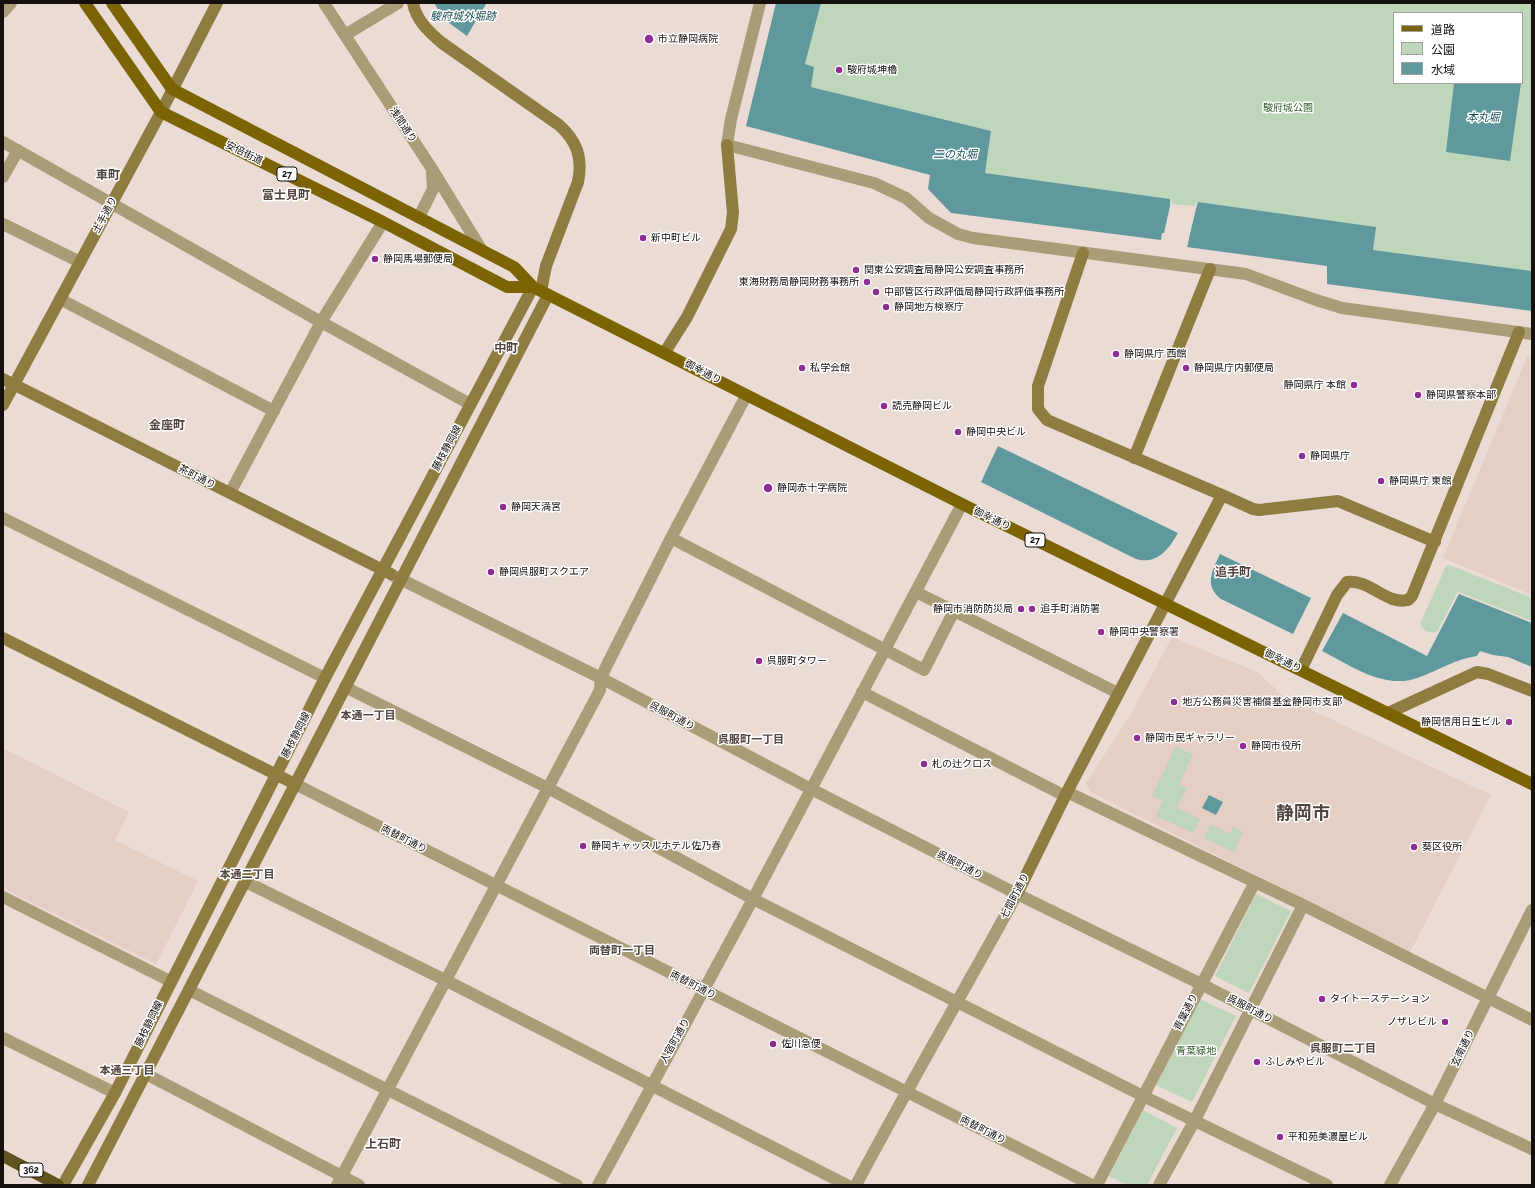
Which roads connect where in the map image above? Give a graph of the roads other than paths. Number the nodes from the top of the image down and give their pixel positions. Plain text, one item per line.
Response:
1 (11, 3) edge
2 (85, 3) edge
3 (112, 3) edge
4 (217, 3) edge
5 (324, 3) edge
6 (398, 3) edge
7 (413, 3) edge
8 (760, 3) edge
9 (3, 12) edge
10 (345, 35) junction
11 (172, 89) junction
12 (161, 112) junction
13 (3, 142) edge
14 (726, 145) junction
15 (18, 150) junction
16 (432, 169) junction
17 (3, 177) edge
18 (112, 203) junction
19 (419, 217) junction
20 (384, 222) junction
21 (3, 224) edge
22 (481, 249) junction
23 (1083, 253) junction
24 (80, 262) junction
25 (1210, 269) junction
26 (541, 291) junction
27 (60, 299) junction
28 (321, 322) junction
29 (1519, 332) junction
30 (1532, 334) edge
31 (665, 352) junction
32 (8, 382) edge
33 (746, 396) junction
34 (470, 404) junction
35 (3, 405) edge
36 (274, 411) junction
37 (1134, 458) junction
38 (230, 493) junction
39 (1222, 495) junction
40 (962, 504) junction
41 (3, 518) edge
42 (670, 538) junction
43 (1435, 542) junction
44 (391, 574) junction
45 (916, 592) junction
46 (1165, 603) junction
47 (954, 611) junction
48 (3, 638) edge
49 (883, 650) junction
50 (1301, 670) junction
51 (325, 678) junction
52 (601, 678) junction
53 (345, 687) junction
54 (1532, 691) edge
55 (862, 692) junction
56 (1118, 693) junction
57 (1388, 714) junction
58 (275, 775) junction
59 (295, 784) junction
60 (1532, 784) edge
61 (548, 788) junction
62 (811, 789) junction
63 (1066, 794) junction
64 (244, 881) junction
65 (1255, 882) junction
66 (496, 885) junction
67 (1017, 894) junction
68 (3, 897) edge
69 (753, 899) junction
70 (1303, 905) junction
71 (1532, 910) edge
72 (445, 980) junction
73 (170, 981) junction
74 (1201, 984) junction
75 (189, 990) junction
76 (703, 990) junction
77 (1487, 998) junction
78 (958, 1002) junction
79 (1252, 1009) junction
80 (1532, 1020) edge
81 (3, 1038) edge
82 (146, 1074) junction
83 (651, 1086) junction
84 (388, 1090) junction
85 (906, 1091) junction
86 (115, 1094) junction
87 (1143, 1096) junction
88 (1436, 1104) junction
89 (1195, 1120) junction
90 (1532, 1149) edge
91 (3, 1156) edge
92 (339, 1180) edge
93 (58, 1185) edge
94 (63, 1185) edge
95 (88, 1185) edge
96 (359, 1185) edge
97 (577, 1185) edge
98 (598, 1185) edge
99 (847, 1185) edge
100 (856, 1185) edge
101 (1092, 1185) edge
102 (1097, 1185) edge
103 (1159, 1185) edge
104 (1327, 1185) edge
105 (1390, 1185) edge

1 - 9 street
2 - 12 main road, 安倍街道 / 27
3 - 11 main road, 27
4 - 11 street, 土手通り
5 - 10 street, 浅間通り
6 - 10 street
7 - 26 street
8 - 14 street
10 - 16 street, 浅間通り
11 - 12 street, 土手通り
11 - 19 main road, 27
12 - 18 street, 土手通り
12 - 20 main road, 安倍街道 / 27
13 - 15 street
14 - 23 street
14 - 31 street
15 - 17 street
15 - 18 street
16 - 19 street
16 - 22 street, 浅間通り
18 - 24 street, 土手通り
18 - 28 street
19 - 22 main road, 27
20 - 26 main road, 安倍街道 / 27
20 - 28 street
21 - 24 street
22 - 26 main road, 27
23 - 25 street
23 - 37 street
24 - 27 street, 土手通り
25 - 29 street
25 - 37 street
26 - 31 main road, 御幸通り / 27
26 - 34 street, 藤枝静岡線
26 - 44 street, 藤枝静岡線
27 - 32 street, 土手通り
27 - 36 street
28 - 34 street
28 - 36 street
29 - 30 street
29 - 43 street
31 - 33 main road, 御幸通り / 27
32 - 35 street, 土手通り
32 - 38 street, 茶町通り
33 - 40 main road, 御幸通り / 27
33 - 42 street
34 - 44 street, 藤枝静岡線
36 - 38 street
37 - 39 street
38 - 44 street, 茶町通り
39 - 43 street
39 - 46 street, 七間町通り
40 - 45 street, 人宿町通り
40 - 46 main road, 御幸通り / 27
41 - 51 street
42 - 49 street
42 - 52 street
43 - 50 street
44 - 51 street, 藤枝静岡線
44 - 52 street, 呉服町通り
44 - 53 street, 藤枝静岡線
45 - 47 street
45 - 49 street, 人宿町通り
46 - 50 main road, 御幸通り / 27
46 - 56 street, 七間町通り
47 - 49 street
47 - 56 street
48 - 58 street
49 - 55 street, 人宿町通り
50 - 57 main road, 御幸通り / 27
51 - 58 street, 藤枝静岡線
52 - 61 street
52 - 62 street, 呉服町通り
53 - 59 street, 藤枝静岡線
53 - 61 street
54 - 57 street
55 - 62 street, 人宿町通り
55 - 63 street
56 - 63 street, 七間町通り
57 - 60 main road, 御幸通り / 27
58 - 59 street
58 - 73 street, 藤枝静岡線
59 - 64 street, 藤枝静岡線
59 - 66 street, 両替町通り
61 - 66 street
61 - 69 street
62 - 67 street, 呉服町通り
62 - 69 street, 人宿町通り
63 - 65 street
63 - 67 street, 七間町通り
64 - 72 street
64 - 75 street, 藤枝静岡線
65 - 70 street
65 - 74 street, 青葉通り
66 - 72 street
66 - 76 street, 両替町通り
67 - 74 street, 呉服町通り
67 - 78 street, 七間町通り
68 - 73 street
69 - 76 street, 人宿町通り
69 - 78 street
70 - 77 street
70 - 79 street
71 - 77 street, 玄南通り
72 - 83 street
72 - 84 street
73 - 86 street, 藤枝静岡線
74 - 79 street, 呉服町通り
74 - 87 street, 青葉通り
75 - 82 street, 藤枝静岡線
75 - 84 street
76 - 83 street, 人宿町通り
76 - 85 street, 両替町通り
77 - 80 street
77 - 88 street, 玄南通り
78 - 85 street, 七間町通り
78 - 87 street
79 - 88 street, 呉服町通り
79 - 89 street
81 - 86 street
82 - 92 street
82 - 95 street, 藤枝静岡線
83 - 98 street, 人宿町通り
83 - 99 street
84 - 92 street
84 - 97 street
85 - 100 street, 七間町通り
85 - 101 street, 両替町通り
86 - 94 street, 藤枝静岡線
87 - 89 street
87 - 102 street, 青葉通り
88 - 90 street, 呉服町通り
88 - 105 street, 玄南通り
89 - 103 street
89 - 104 street
91 - 93 highway, 362
92 - 96 street

